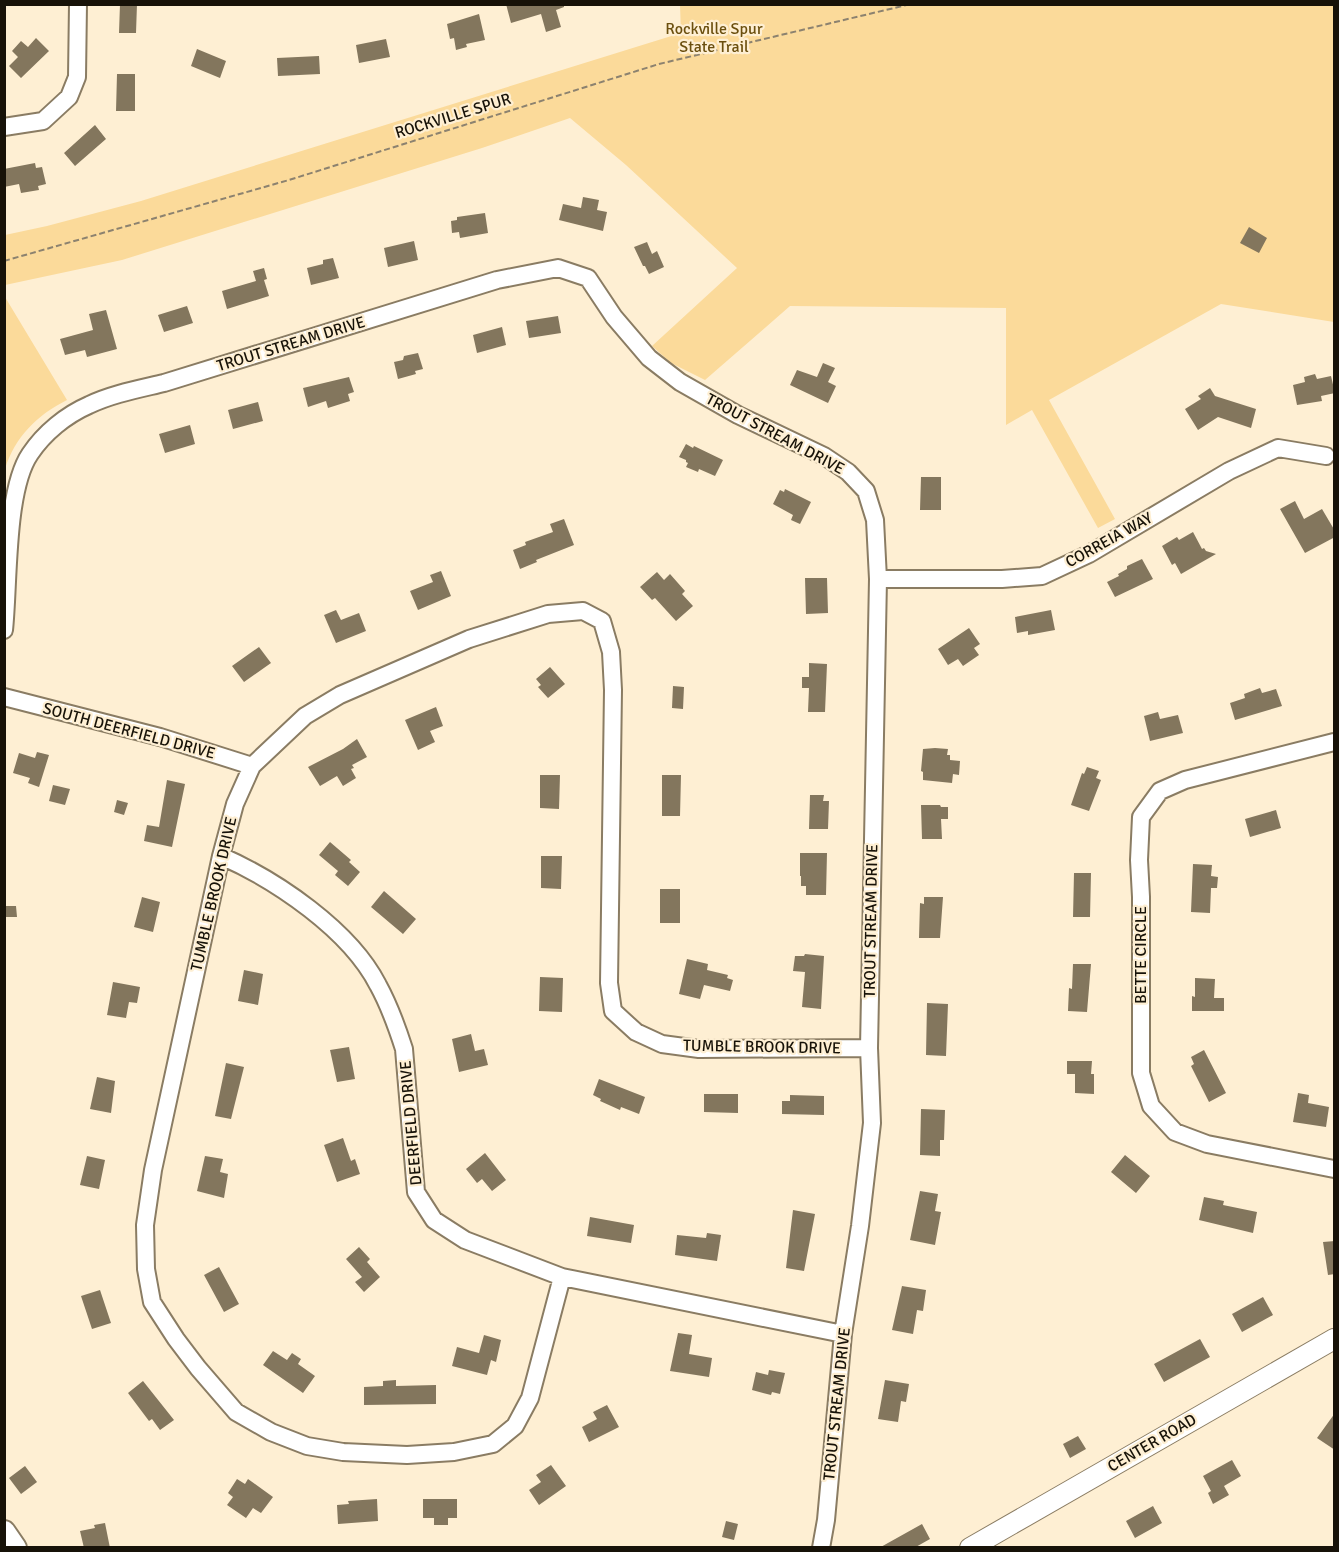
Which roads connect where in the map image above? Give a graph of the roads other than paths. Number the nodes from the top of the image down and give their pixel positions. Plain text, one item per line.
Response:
1 (78, 4) edge
2 (4, 127) edge
3 (1326, 456) dead end
4 (878, 579) junction
5 (4, 630) edge
6 (4, 697) edge
7 (1335, 742) edge
8 (252, 766) junction
9 (221, 856) junction
10 (869, 1048) junction
11 (1335, 1169) edge
12 (562, 1277) junction
13 (843, 1334) junction
14 (1335, 1339) edge
15 (4, 1532) edge
16 (15, 1548) edge
17 (822, 1548) edge
18 (970, 1548) edge

1 - 2 street
3 - 4 street, CORREIA WAY
4 - 5 street, TROUT STREAM DRIVE
4 - 10 street, TROUT STREAM DRIVE
6 - 8 street, SOUTH DEERFIELD DRIVE
7 - 11 street, BETTE CIRCLE
8 - 9 street, TUMBLE BROOK DRIVE
8 - 10 street, TUMBLE BROOK DRIVE
9 - 12 street, DEERFIELD DRIVE
9 - 12 street, TUMBLE BROOK DRIVE
10 - 13 street, TROUT STREAM DRIVE
12 - 13 street, DEERFIELD DRIVE
13 - 17 street, TROUT STREAM DRIVE
14 - 18 street, CENTER ROAD
15 - 16 main road

